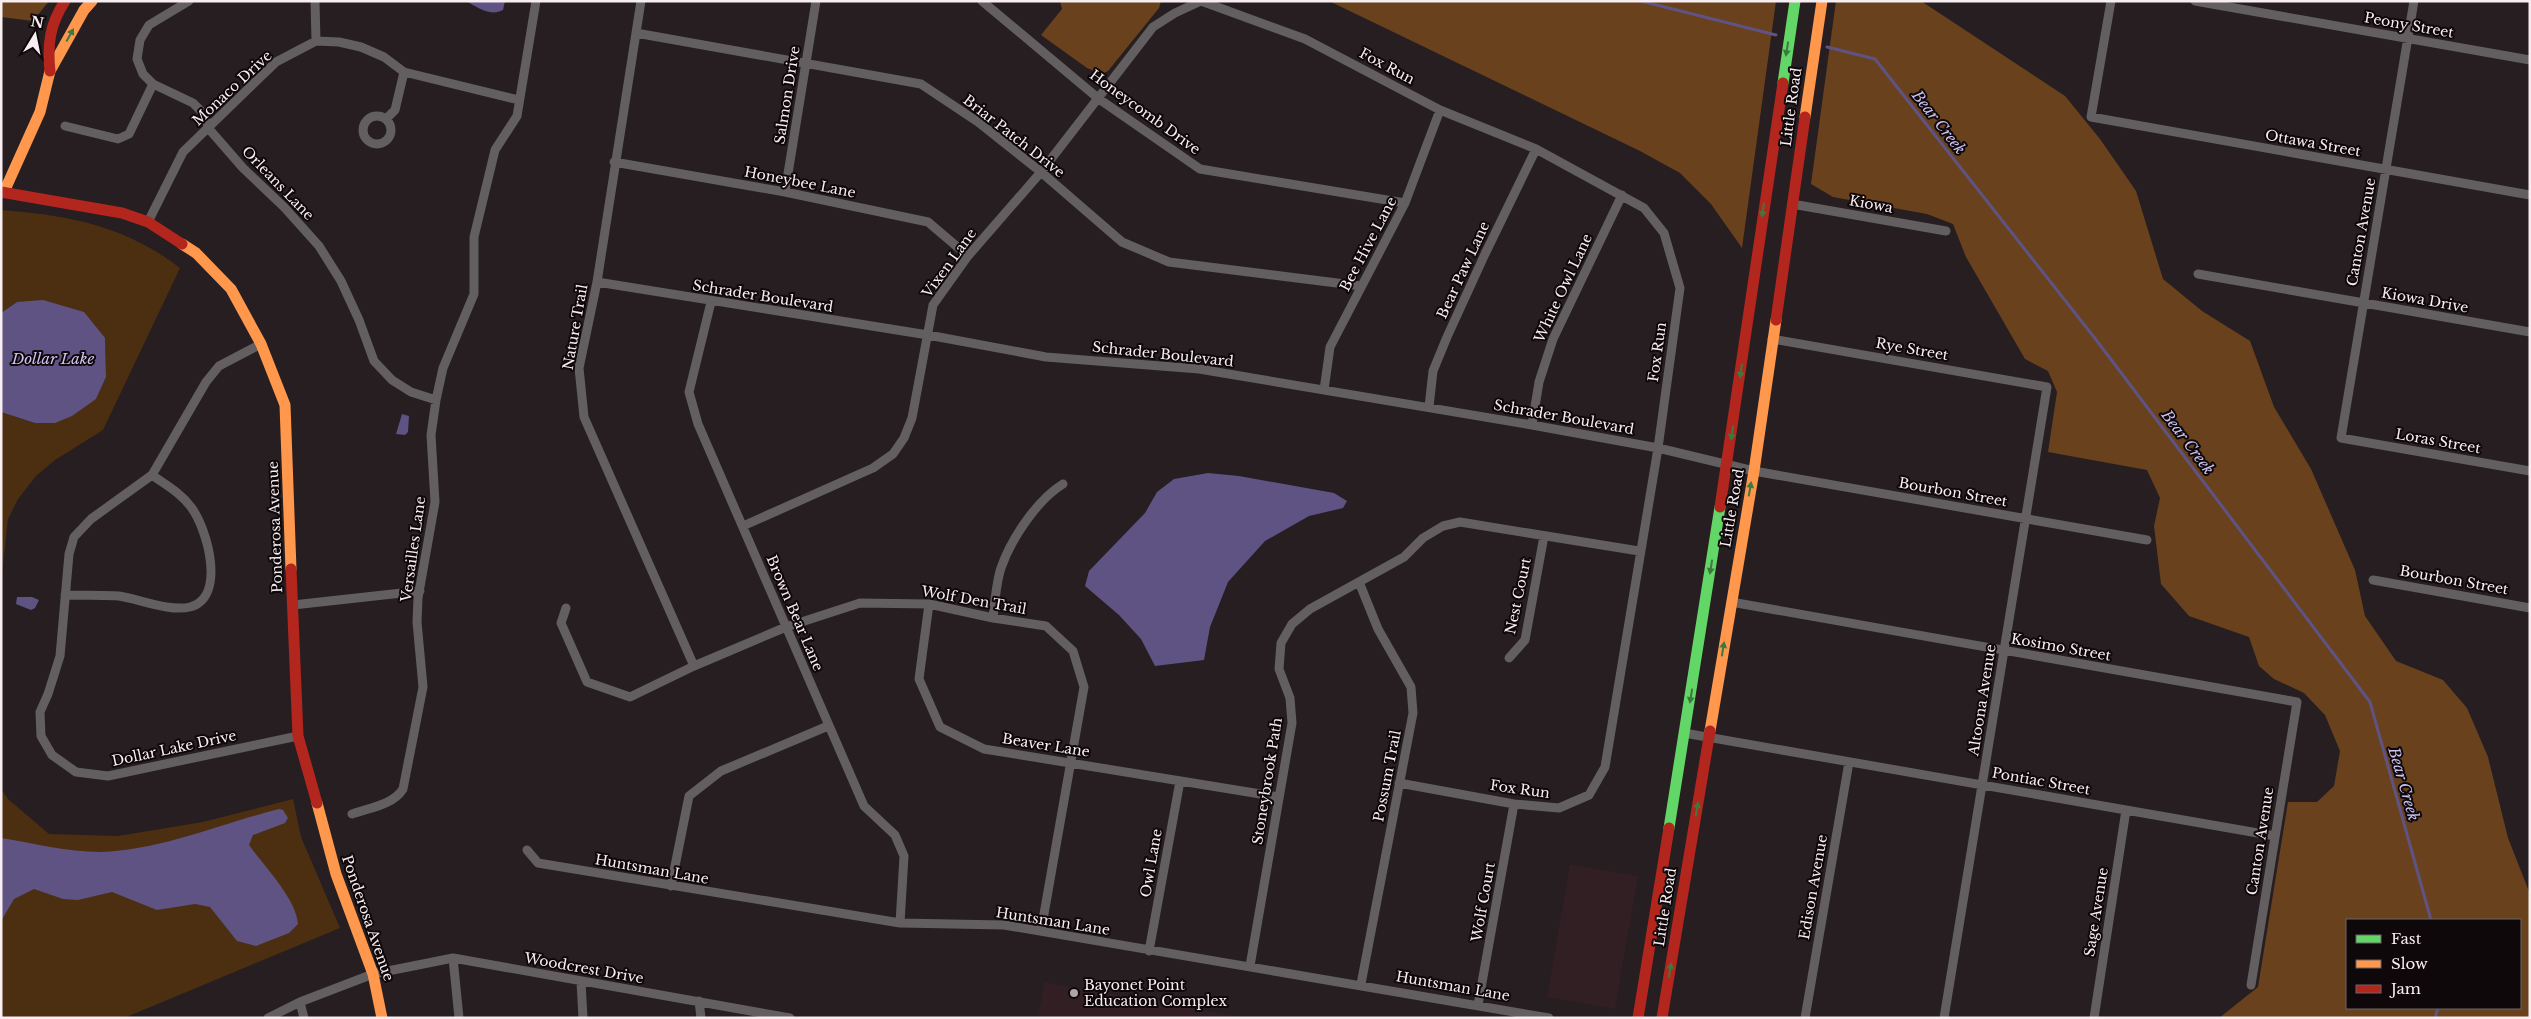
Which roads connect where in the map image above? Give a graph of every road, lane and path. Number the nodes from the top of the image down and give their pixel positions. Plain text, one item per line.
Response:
1 (65, 1) edge
2 (92, 1) edge
3 (189, 1) edge
4 (315, 1) edge
5 (536, 1) edge
6 (641, 1) edge
7 (816, 1) edge
8 (982, 1) edge
9 (1201, 1) edge
10 (1795, 1) edge
11 (1822, 1) edge
12 (2110, 1) edge
13 (2195, 1) edge
14 (2414, 1) edge
15 (636, 33) junction
16 (2408, 38) junction
17 (316, 41) junction
18 (2530, 60) edge
19 (806, 64) junction
20 (50, 71) junction
21 (404, 72) junction
22 (154, 84) junction
23 (1099, 99) junction
24 (519, 100) junction
25 (1440, 110) junction
26 (386, 119) dead end
27 (65, 126) dead end
28 (209, 129) junction
29 (1536, 149) junction
30 (614, 162) junction
31 (2386, 170) junction
32 (1041, 172) junction
33 (3, 192) edge
34 (785, 192) junction
35 (1622, 195) junction
36 (2530, 195) edge
37 (1406, 203) junction
38 (1792, 204) junction
39 (148, 222) junction
40 (1946, 231) dead end
41 (968, 256) junction
42 (2198, 274) dead end
43 (597, 282) junction
44 (1361, 286) junction
45 (711, 302) junction
46 (2364, 303) junction
47 (2530, 332) edge
48 (928, 335) junction
49 (1772, 339) junction
50 (262, 344) junction
51 (2047, 387) joint
52 (1324, 390) junction
53 (436, 400) junction
54 (1429, 407) junction
55 (1532, 425) junction
56 (2341, 438) joint
57 (1658, 448) junction
58 (1727, 463) junction
59 (1754, 471) junction
60 (2530, 471) edge
61 (152, 475) junction
62 (1062, 484) dead end
63 (2026, 519) junction
64 (742, 526) junction
65 (1544, 536) junction
66 (2147, 540) dead end
67 (1639, 551) junction
68 (2373, 580) dead end
69 (1359, 582) junction
70 (420, 591) junction
71 (66, 595) junction
72 (1731, 602) junction
73 (929, 604) junction
74 (293, 606) junction
75 (566, 608) dead end
76 (2530, 608) edge
77 (993, 618) junction
78 (786, 627) junction
79 (2004, 650) junction
80 (1509, 658) dead end
81 (694, 666) junction
82 (2297, 702) joint
83 (828, 726) junction
84 (1684, 733) junction
85 (298, 736) junction
86 (1709, 738) junction
87 (1849, 762) junction
88 (1072, 763) junction
89 (1180, 781) junction
90 (1399, 783) junction
91 (1982, 785) junction
92 (1279, 797) junction
93 (1514, 804) junction
94 (2126, 810) junction
95 (352, 814) dead end
96 (2275, 836) junction
97 (527, 850) dead end
98 (671, 886) junction
99 (900, 923) junction
100 (1041, 931) junction
101 (1149, 951) junction
102 (453, 958) junction
103 (1250, 966) junction
104 (373, 974) junction
105 (581, 982) junction
106 (1361, 984) junction
107 (2251, 985) dead end
108 (699, 1001) junction
109 (300, 1002) junction
110 (1478, 1004) junction
111 (268, 1018) edge
112 (304, 1018) edge
113 (382, 1018) edge
114 (459, 1018) edge
115 (583, 1018) edge
116 (700, 1018) edge
117 (790, 1018) edge
118 (1549, 1018) edge
119 (1638, 1018) edge
120 (1662, 1018) edge
121 (1805, 1018) edge
122 (1944, 1018) edge
123 (2094, 1018) edge

1 - 20 main road
20 -> 2 main road
3 - 22 street, Orleans Lane
4 - 17 street
5 - 24 street, Versailles Lane
6 - 15 street, Nature Trail
7 - 19 street, Salmon Drive
8 - 23 street, Honeycomb Drive
9 - 23 street, Vixen Lane
9 - 25 street, Fox Run
10 -> 58 main road, Little Road
11 - 38 main road, Little Road
12 - 31 street, Ottawa Street
13 - 16 street, Peony Street
14 - 16 street, Canton Avenue
15 - 19 street, Briar Patch Drive
15 - 30 street, Nature Trail
16 - 18 street, Peony Street
16 - 31 street, Canton Avenue
17 - 21 street
17 - 28 street, Monaco Drive
19 - 32 street, Briar Patch Drive
19 - 34 street, Salmon Drive
20 - 33 main road
21 - 24 street
21 - 26 street
22 - 27 street
22 - 28 street, Orleans Lane
23 - 32 street, Vixen Lane
23 - 37 street, Honeycomb Drive
24 - 53 street, Versailles Lane
25 - 29 street, Fox Run
25 - 37 street, Bee Hive Lane
28 - 39 street, Monaco Drive
28 - 53 street, Orleans Lane
29 - 35 street, Fox Run
29 - 54 street, Bear Paw Lane
30 - 34 street, Honeybee Lane
30 - 43 street, Nature Trail
31 - 36 street, Ottawa Street
31 - 46 street, Canton Avenue
32 - 41 street, Vixen Lane
32 - 44 street, Briar Patch Drive
33 - 39 main road, Ponderosa Avenue
34 - 41 street, Honeybee Lane
35 - 55 street, White Owl Lane
35 - 57 street, Fox Run
37 - 44 street, Bee Hive Lane
38 - 40 street, Kiowa
38 - 49 main road, Little Road
39 - 50 main road, Ponderosa Avenue
41 - 48 street, Vixen Lane
42 - 46 street, Kiowa Drive
43 - 45 street, Schrader Boulevard
43 - 81 street, Nature Trail
44 - 52 street, Bee Hive Lane
45 - 48 street, Schrader Boulevard
45 - 64 street, Brown Bear Lane
46 - 47 street, Kiowa Drive
46 - 56 street, Canton Avenue
48 - 52 street, Schrader Boulevard
48 - 64 street, Vixen Lane
49 - 51 street, Rye Street
49 - 59 main road, Little Road
50 - 61 street, Dollar Lake Drive
50 - 74 main road, Ponderosa Avenue
51 - 63 street, Altoona Avenue
52 - 54 street, Schrader Boulevard
53 - 70 street, Versailles Lane
54 - 55 street, Schrader Boulevard
55 - 57 street, Schrader Boulevard
56 - 60 street, Loras Street
57 - 58 street, Schrader Boulevard
57 - 67 street, Fox Run
58 - 59 street, Schrader Boulevard
58 -> 84 main road, Little Road
59 - 63 street, Bourbon Street
72 -> 59 main road, Little Road
61 - 71 street, Dollar Lake Drive
61 - 71 street
62 - 77 street
63 - 66 street, Bourbon Street
63 - 79 street, Altoona Avenue
64 - 78 street, Brown Bear Lane
65 - 67 street, Stoneybrook Path
65 - 69 street, Stoneybrook Path
65 - 80 street, Nest Court
67 - 93 street, Fox Run
68 - 76 street, Bourbon Street
69 - 90 street, Possum Trail
69 - 92 street, Stoneybrook Path
70 - 74 street, Versailles Lane
70 - 95 street, Versailles Lane
71 - 85 street, Dollar Lake Drive
72 - 79 street, Kosimo Street
86 -> 72 main road, Little Road
73 - 77 street, Wolf Den Trail
73 - 78 street, Wolf Den Trail
73 - 88 street, Beaver Lane
74 - 85 main road, Ponderosa Avenue
75 - 81 street, Wolf Den Trail
77 - 88 street, Wolf Den Trail
78 - 81 street, Wolf Den Trail
78 - 83 street, Brown Bear Lane
79 - 82 street, Kosimo Street
79 - 91 street, Altoona Avenue
82 - 96 street, Canton Avenue
83 - 98 street
83 - 99 street, Brown Bear Lane
84 - 86 street, Pontiac Street
84 - 119 main road, Little Road
85 - 104 main road, Ponderosa Avenue
86 - 87 street, Pontiac Street
120 -> 86 main road, Little Road
87 - 91 street, Pontiac Street
87 - 121 street, Edison Avenue
88 - 89 street, Beaver Lane
88 - 100 street, Wolf Den Trail
89 - 92 street, Beaver Lane
89 - 101 street, Owl Lane
90 - 93 street, Fox Run
90 - 106 street, Possum Trail
91 - 94 street, Pontiac Street
91 - 122 street, Altoona Avenue
92 - 103 street, Stoneybrook Path
93 - 110 street, Wolf Court
94 - 96 street, Pontiac Street
94 - 123 street, Sage Avenue
96 - 107 street, Canton Avenue
97 - 98 street, Huntsman Lane
98 - 99 street, Huntsman Lane
99 - 100 street, Huntsman Lane
100 - 101 street, Huntsman Lane
101 - 103 street, Huntsman Lane
102 - 104 street, Woodcrest Drive
102 - 105 street, Woodcrest Drive
102 - 114 street
103 - 106 street, Huntsman Lane
104 - 109 street, Woodcrest Drive
104 - 113 main road, Ponderosa Avenue
105 - 108 street, Woodcrest Drive
105 - 115 street
106 - 110 street, Huntsman Lane
108 - 116 street
108 - 117 street, Woodcrest Drive
109 - 111 street, Woodcrest Drive
109 - 112 street
110 - 118 street, Huntsman Lane

